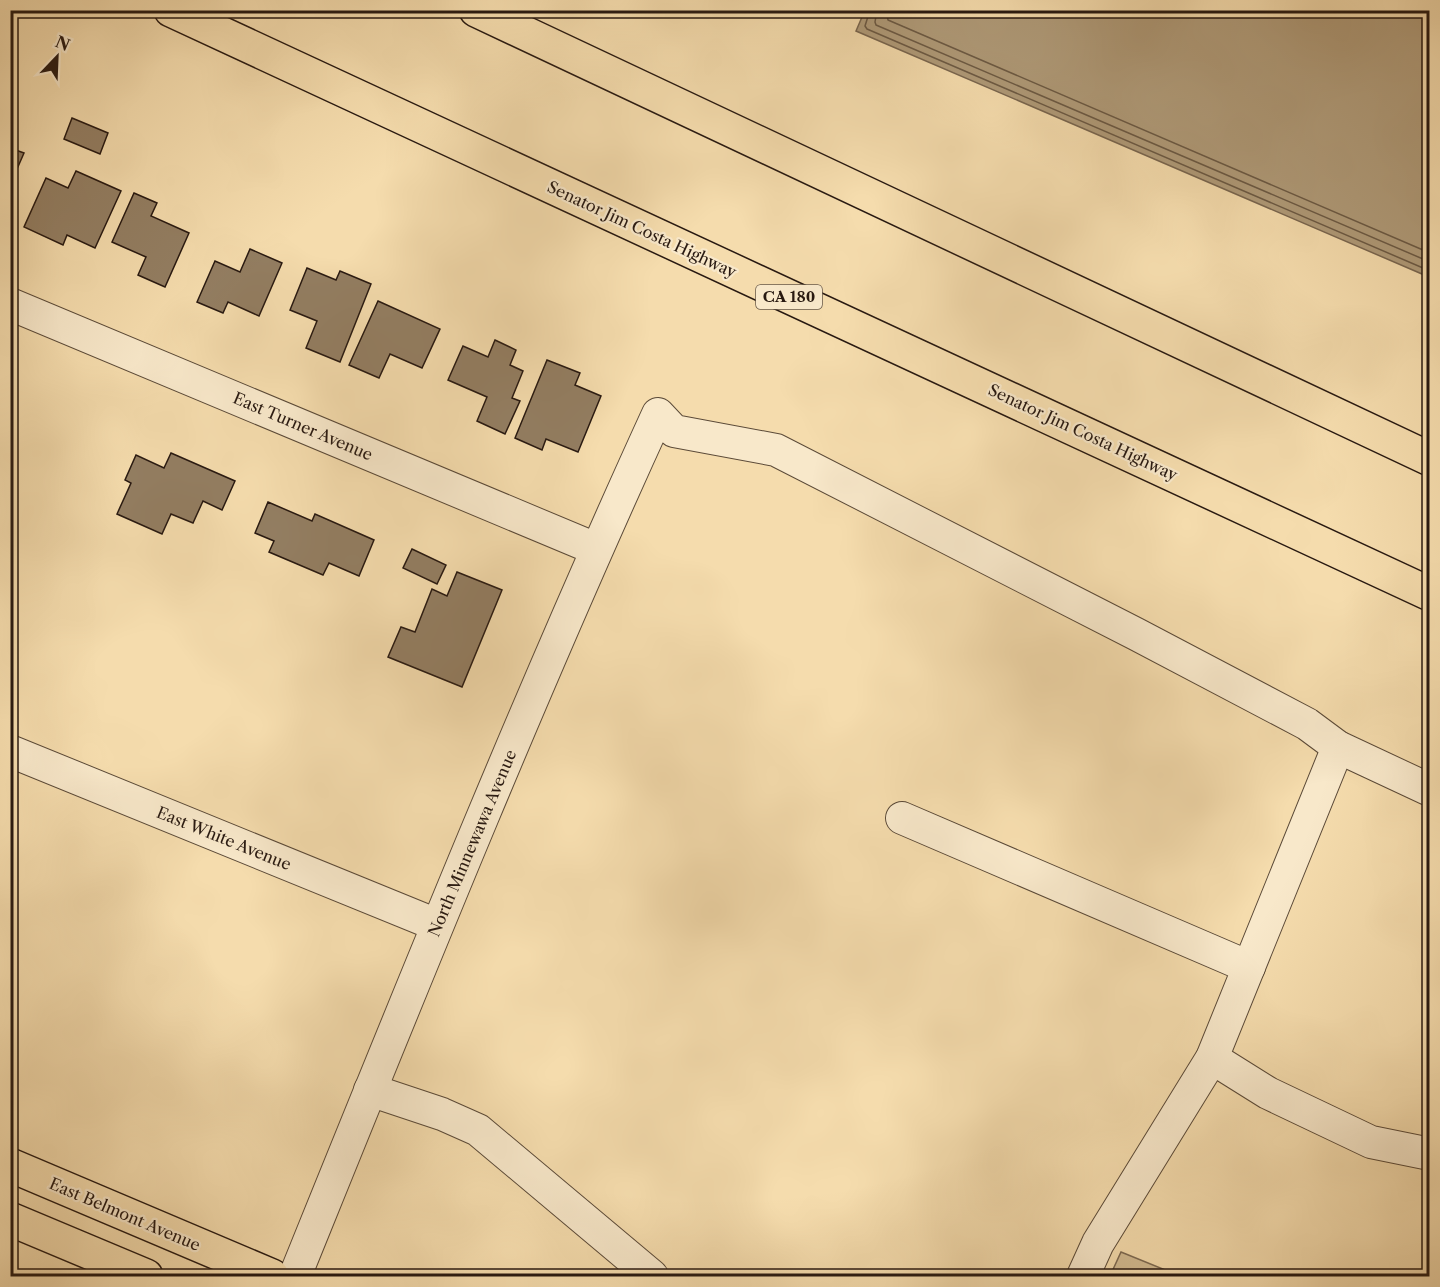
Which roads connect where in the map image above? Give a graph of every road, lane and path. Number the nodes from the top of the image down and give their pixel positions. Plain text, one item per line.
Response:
1 (171, 10) edge
2 (476, 10) edge
3 (10, 304) edge
4 (1430, 459) edge
5 (596, 549) junction
6 (1341, 552) junction
7 (1430, 594) edge
8 (1430, 601) edge
9 (1338, 747) junction
10 (10, 751) edge
11 (1430, 790) edge
12 (902, 818) dead end
13 (437, 925) junction
14 (1249, 967) junction
15 (1212, 1058) junction
16 (370, 1090) junction
17 (1430, 1154) edge
18 (10, 1165) edge
19 (10, 1219) edge
20 (146, 1276) edge
21 (272, 1276) edge
22 (295, 1276) edge
23 (652, 1276) edge
24 (1083, 1276) edge

1 - 6 main road, Senator Jim Costa Highway / CA 180
2 - 4 main road
3 - 5 street, East Turner Avenue
5 - 9 street, North Minnewawa Avenue
5 - 13 street, North Minnewawa Avenue
6 - 7 main road, CA 180
6 - 8 main road
9 - 11 street
9 - 14 street
10 - 13 street, East White Avenue
12 - 14 street
13 - 16 street, North Minnewawa Avenue
14 - 15 street
15 - 17 street
15 - 24 street
16 - 22 street, North Minnewawa Avenue
16 - 23 street
18 - 21 main road, East Belmont Avenue
19 - 20 main road

